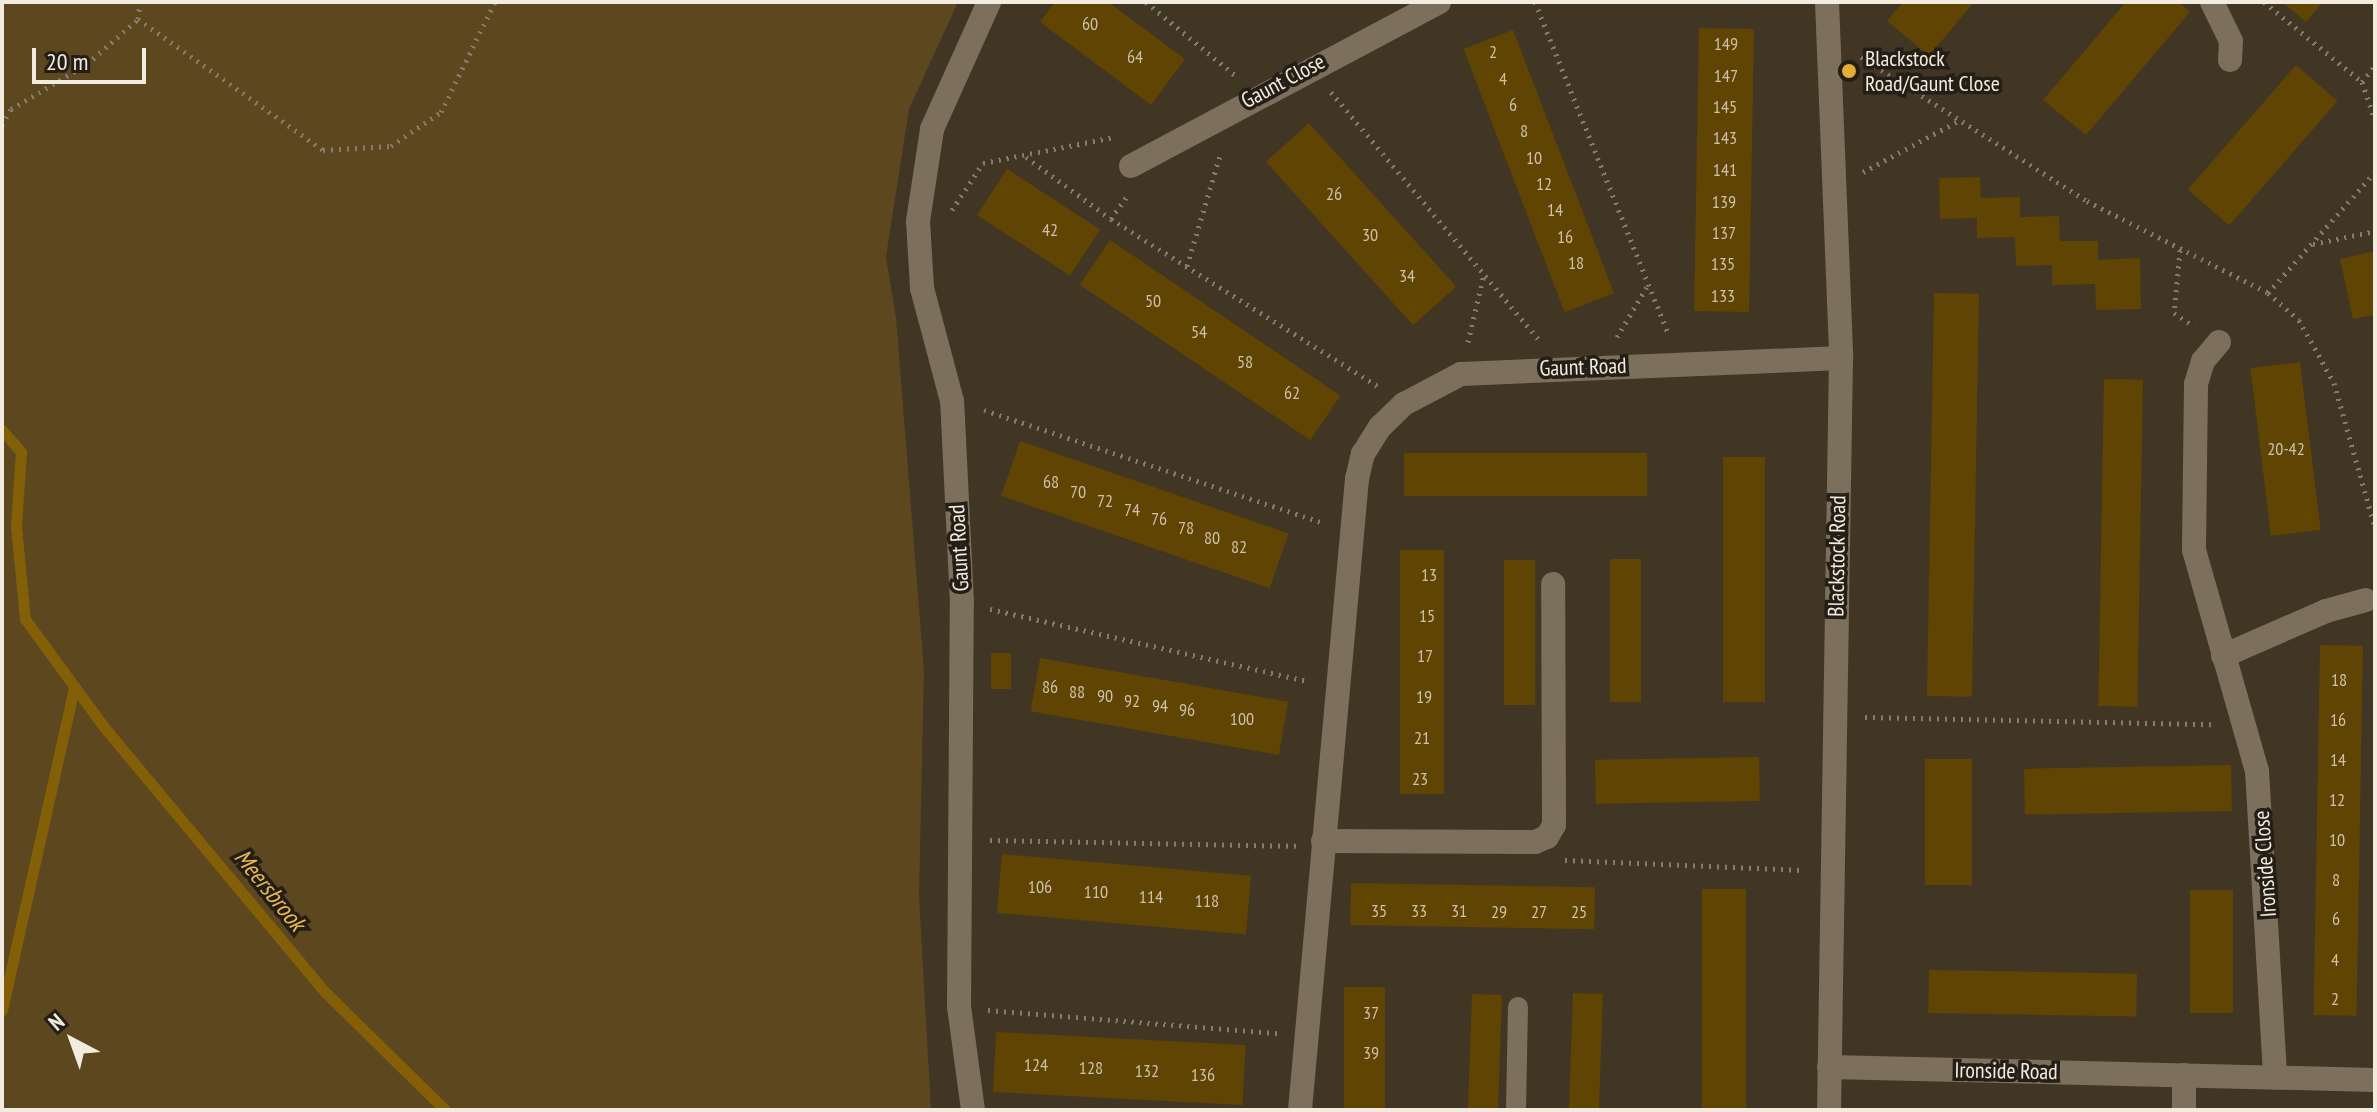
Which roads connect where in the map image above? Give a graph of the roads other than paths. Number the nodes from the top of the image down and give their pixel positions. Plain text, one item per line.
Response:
1 (989, 2) edge
2 (1439, 2) edge
3 (1827, 2) edge
4 (2212, 2) edge
5 (2230, 60) dead end
6 (1131, 166) dead end
7 (2219, 342) road end
8 (1841, 358) junction
9 (1553, 584) dead end
10 (2366, 600) dead end
11 (2223, 656) junction
12 (1323, 841) junction
13 (1518, 1007) dead end
14 (1829, 1067) junction
15 (2184, 1075) junction
16 (2275, 1077) junction
17 (2375, 1080) edge
18 (973, 1110) edge
19 (1300, 1110) edge
20 (1516, 1110) edge
21 (1829, 1110) edge
22 (2184, 1110) edge

1 - 18 street, Gaunt Road
2 - 6 street, Gaunt Close
3 - 8 street, Blackstock Road
4 - 5 street
7 - 11 street, Ironside Close
8 - 12 street, Gaunt Road
8 - 14 street, Blackstock Road
9 - 12 street
10 - 11 street
11 - 16 street, Ironside Close
12 - 19 street, Gaunt Road
13 - 20 lane
14 - 15 street, Ironside Road
14 - 21 street, Blackstock Road
15 - 16 street, Ironside Road
15 - 22 street
16 - 17 street, Ironside Road

